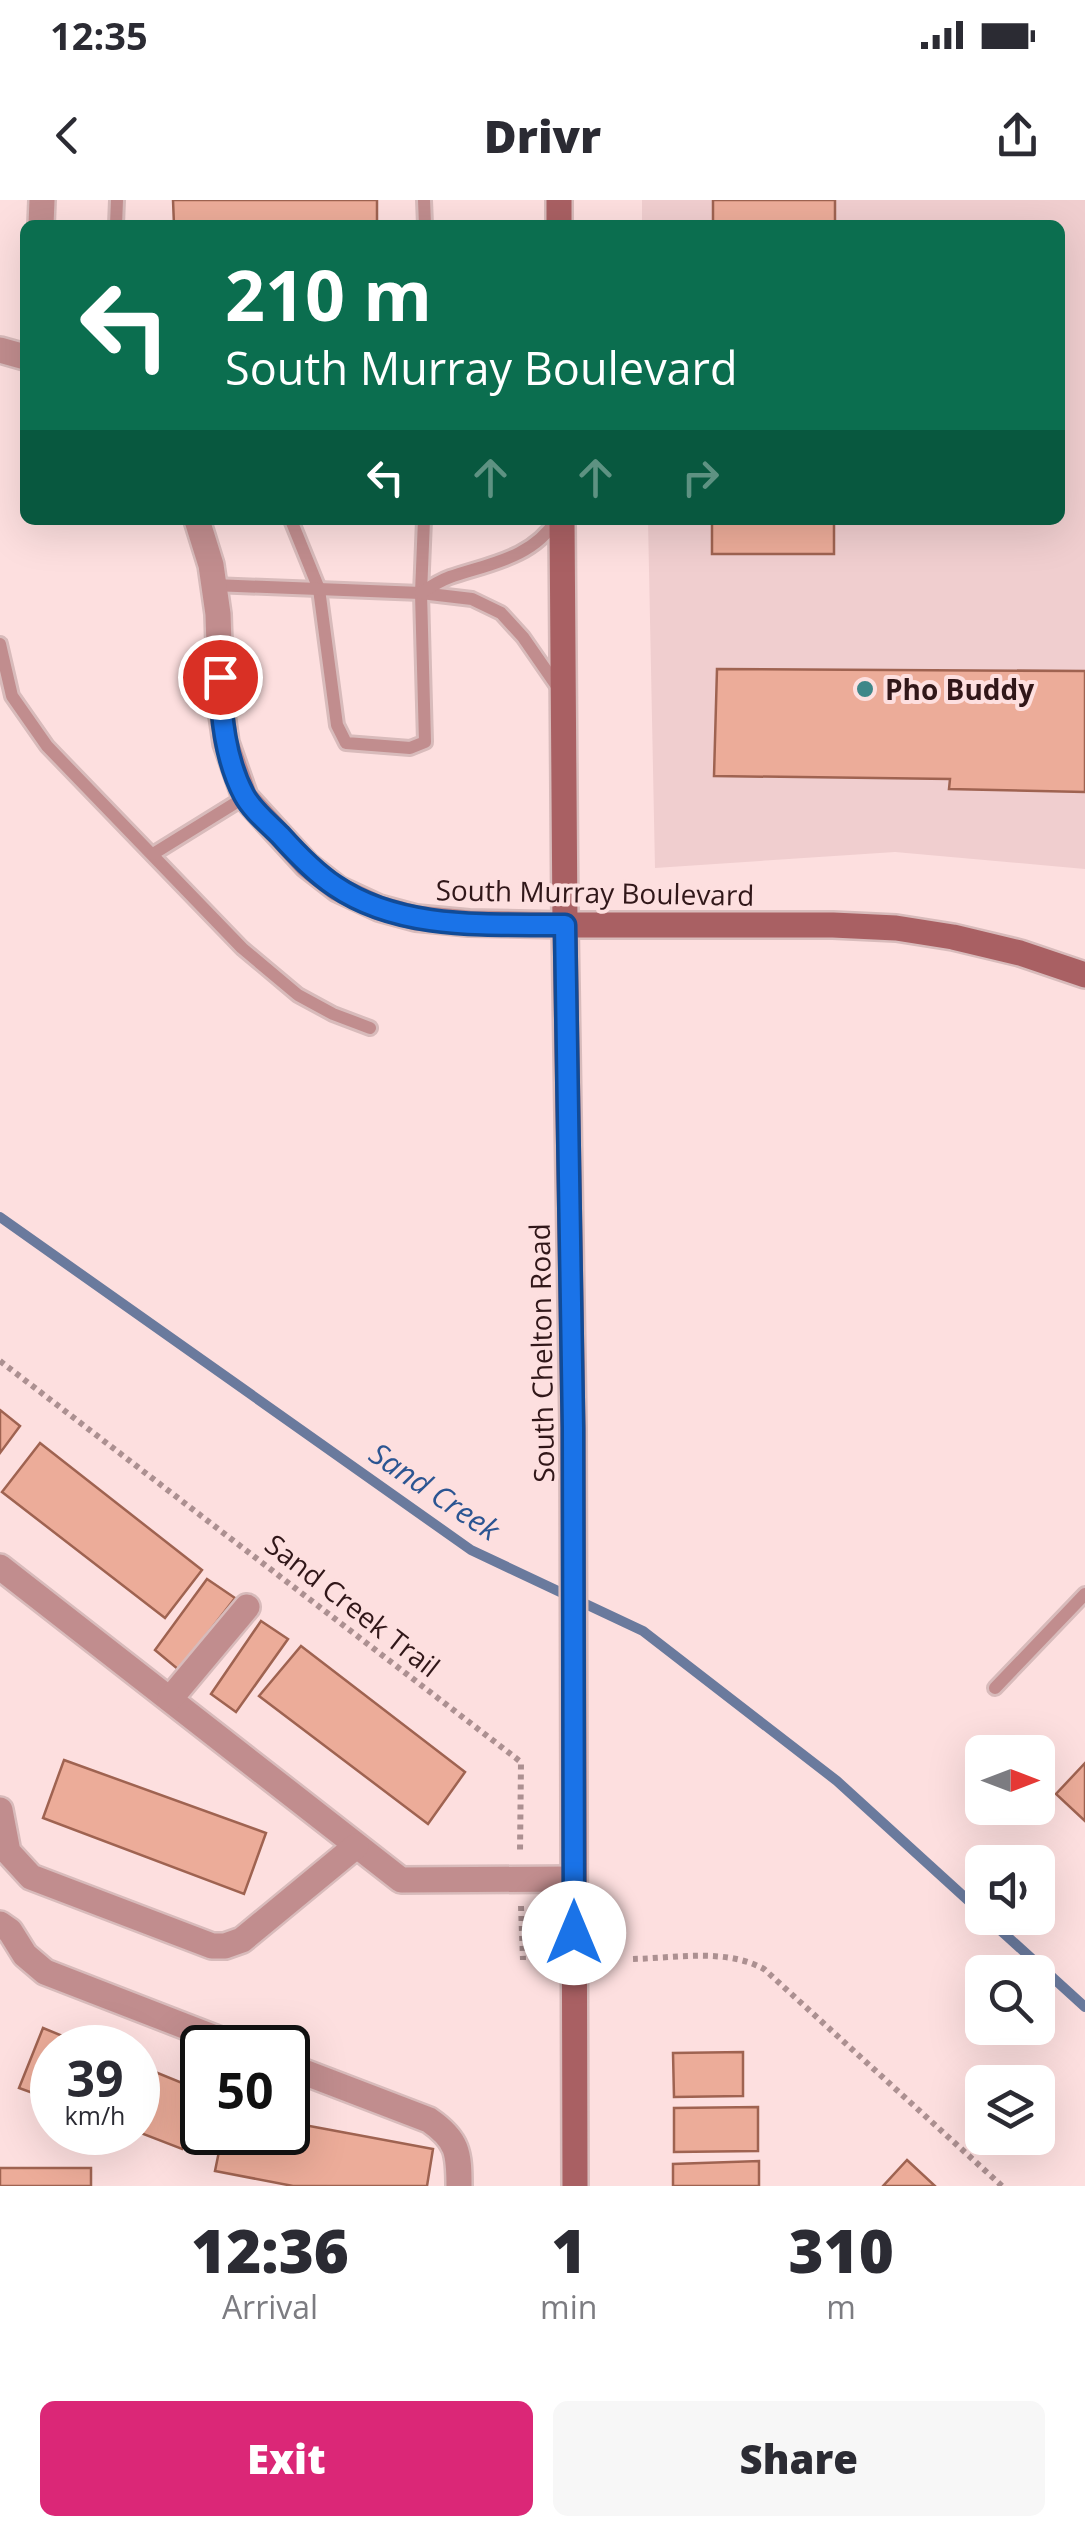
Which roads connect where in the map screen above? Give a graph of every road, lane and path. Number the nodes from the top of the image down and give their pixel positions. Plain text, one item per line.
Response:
1 (198, 525) edge
2 (294, 525) edge
3 (424, 525) edge
4 (554, 525) edge
5 (559, 525) edge
6 (213, 585) junction
7 (319, 589) junction
8 (421, 593) junction
9 (0, 644) edge
10 (563, 694) junction
11 (245, 797) junction
12 (153, 854) junction
13 (565, 925) junction
14 (1085, 975) edge
15 (370, 1028) dead end
16 (0, 1361) edge
17 (0, 1567) edge
18 (1085, 1594) edge
19 (247, 1608) dead end
20 (995, 1688) dead end
21 (170, 1699) junction
22 (0, 1810) edge
23 (356, 1846) junction
24 (520, 1878) junction
25 (573, 1879) junction
26 (0, 1924) edge
27 (633, 1959) dead end
28 (524, 1960) dead end
29 (182, 2025) edge
30 (310, 2074) edge
31 (459, 2186) edge
32 (575, 2186) edge
33 (1002, 2186) edge

1 - 6 street, South Murray Boulevard
2 - 7 lane
3 - 8 lane
4 - 8 lane
5 - 10 main road, South Chelton Road
6 - 7 lane
6 - 11 street, South Murray Boulevard
7 - 8 lane
7 - 8 lane
8 - 10 lane
9 - 12 lane
10 - 13 main road, South Chelton Road
11 - 12 lane
11 - 13 street, South Murray Boulevard
12 - 15 lane
13 - 14 main road, South Murray Boulevard
13 - 25 main road, South Chelton Road
16 - 24 path, Sand Creek Trail
17 - 21 street
18 - 20 lane
19 - 21 street
21 - 23 street
22 - 23 street
23 - 24 street
24 - 25 street
24 - 28 path, Sand Creek Trail
25 - 32 main road, South Chelton Road
26 - 29 street
27 - 33 path
30 - 31 street

